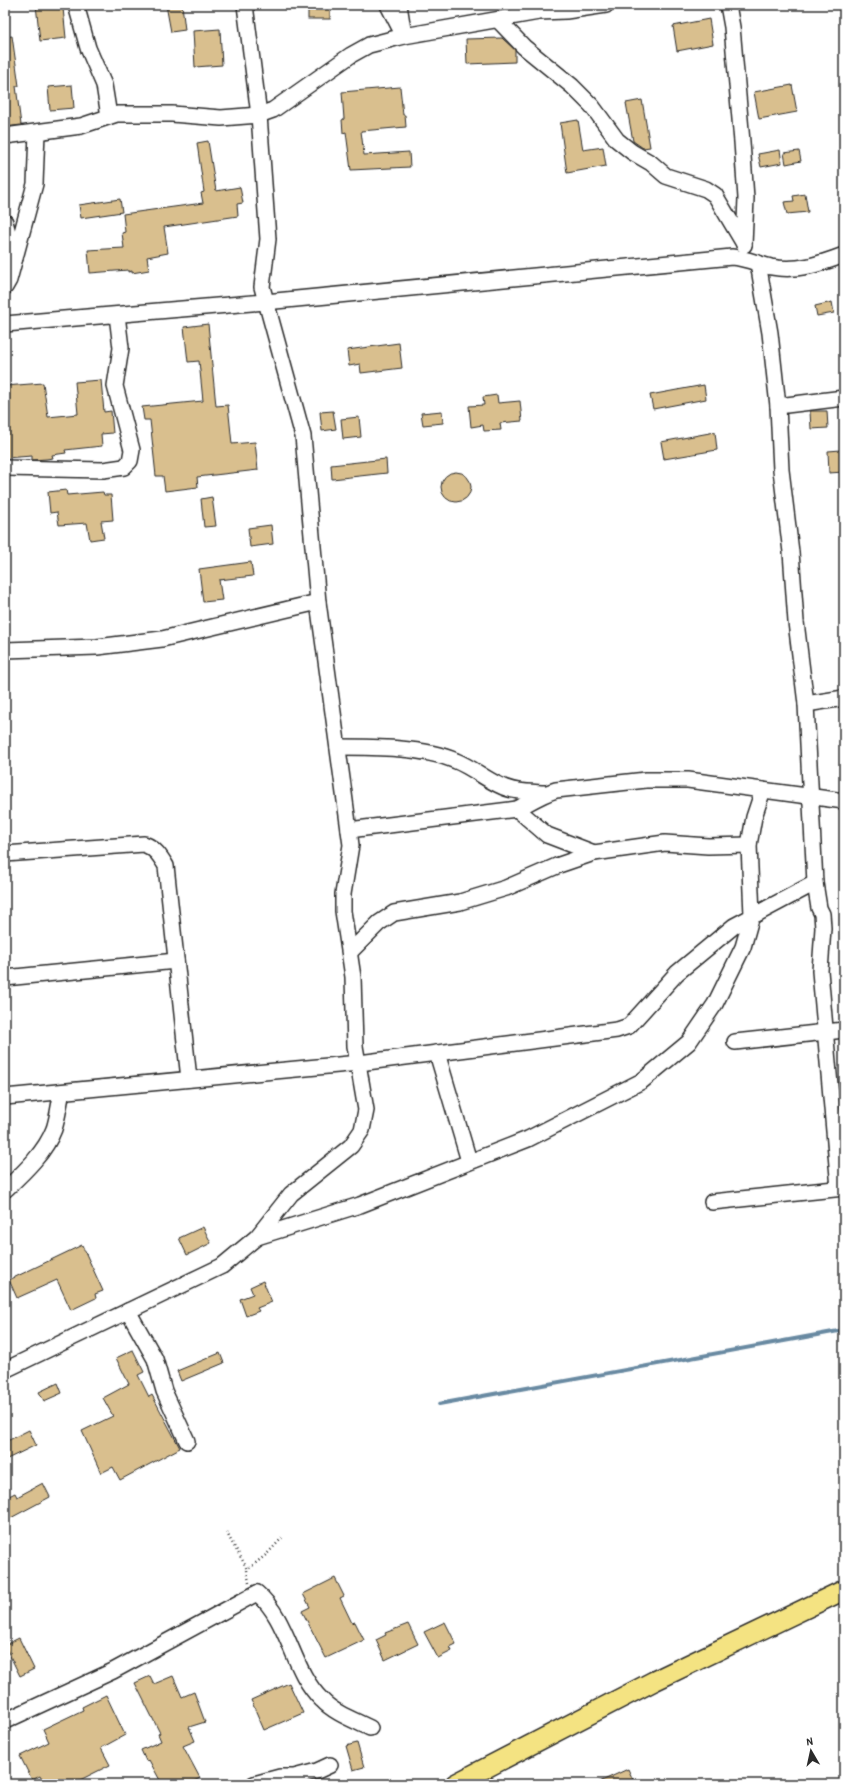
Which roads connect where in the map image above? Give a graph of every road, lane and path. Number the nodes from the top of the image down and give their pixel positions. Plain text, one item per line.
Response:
1 (76, 5) edge
2 (245, 5) edge
3 (388, 5) edge
4 (399, 5) edge
5 (606, 5) edge
6 (728, 5) edge
7 (498, 20) junction
8 (404, 36) junction
9 (109, 116) junction
10 (258, 116) junction
11 (38, 132) junction
12 (5, 136) edge
13 (5, 222) edge
14 (743, 251) junction
15 (844, 255) edge
16 (15, 258) junction
17 (758, 263) junction
18 (5, 287) edge
19 (266, 302) junction
20 (117, 315) junction
21 (5, 324) edge
22 (844, 398) edge
23 (778, 406) junction
24 (5, 468) edge
25 (318, 602) junction
26 (5, 650) edge
27 (844, 698) edge
28 (806, 704) junction
29 (338, 747) junction
30 (763, 790) junction
31 (544, 793) junction
32 (812, 796) junction
33 (844, 801) edge
34 (516, 808) junction
35 (349, 830) junction
36 (749, 845) junction
37 (594, 853) junction
38 (5, 854) edge
39 (815, 883) junction
40 (752, 915) junction
41 (350, 952) junction
42 (176, 961) junction
43 (5, 978) edge
44 (844, 1030) edge
45 (825, 1032) junction
46 (735, 1042) dead end
47 (437, 1053) junction
48 (359, 1063) junction
49 (189, 1080) junction
50 (62, 1092) junction
51 (5, 1097) edge
52 (469, 1161) junction
53 (842, 1188) edge
54 (5, 1190) edge
55 (712, 1202) dead end
56 (257, 1237) junction
57 (128, 1311) junction
58 (5, 1370) edge
59 (187, 1441) dead end
60 (227, 1532) dead end
61 (282, 1538) dead end
62 (247, 1570) junction
63 (844, 1590) edge
64 (257, 1593) junction
65 (5, 1721) edge
66 (370, 1728) dead end
67 (330, 1765) dead end
68 (254, 1784) edge
69 (455, 1784) edge

1 - 9 street
2 - 10 street
3 - 8 street
4 - 8 street
5 - 7 street
6 - 14 street
7 - 8 street
7 - 14 street
8 - 10 street
9 - 10 street
9 - 11 street
10 - 19 street
11 - 12 street
11 - 16 street
13 - 16 street
14 - 17 street
14 - 19 street
15 - 17 street
16 - 18 street
17 - 23 street
19 - 20 street
19 - 25 street
20 - 21 street
20 - 24 street
22 - 23 street
23 - 28 street
25 - 26 street
25 - 29 street
27 - 28 street
28 - 32 street
29 - 31 street
29 - 35 street
30 - 31 street
30 - 32 street
30 - 36 street
31 - 34 street
32 - 33 street
32 - 39 street
34 - 35 street
34 - 37 street
35 - 41 street
36 - 37 street
36 - 40 street
37 - 41 street
38 - 42 street
39 - 40 street
39 - 45 street
40 - 47 street
40 - 52 street
41 - 48 street
42 - 43 street
42 - 49 street
44 - 45 street
45 - 46 street
45 - 53 street
47 - 48 street
47 - 52 street
48 - 49 street
48 - 56 street
49 - 50 street
50 - 51 street
50 - 54 street
52 - 56 street
53 - 55 street
56 - 57 street
57 - 58 street
57 - 59 street
60 - 62 path
61 - 62 path
62 - 64 path
63 - 69 main road
64 - 65 street
64 - 66 street
67 - 68 street

